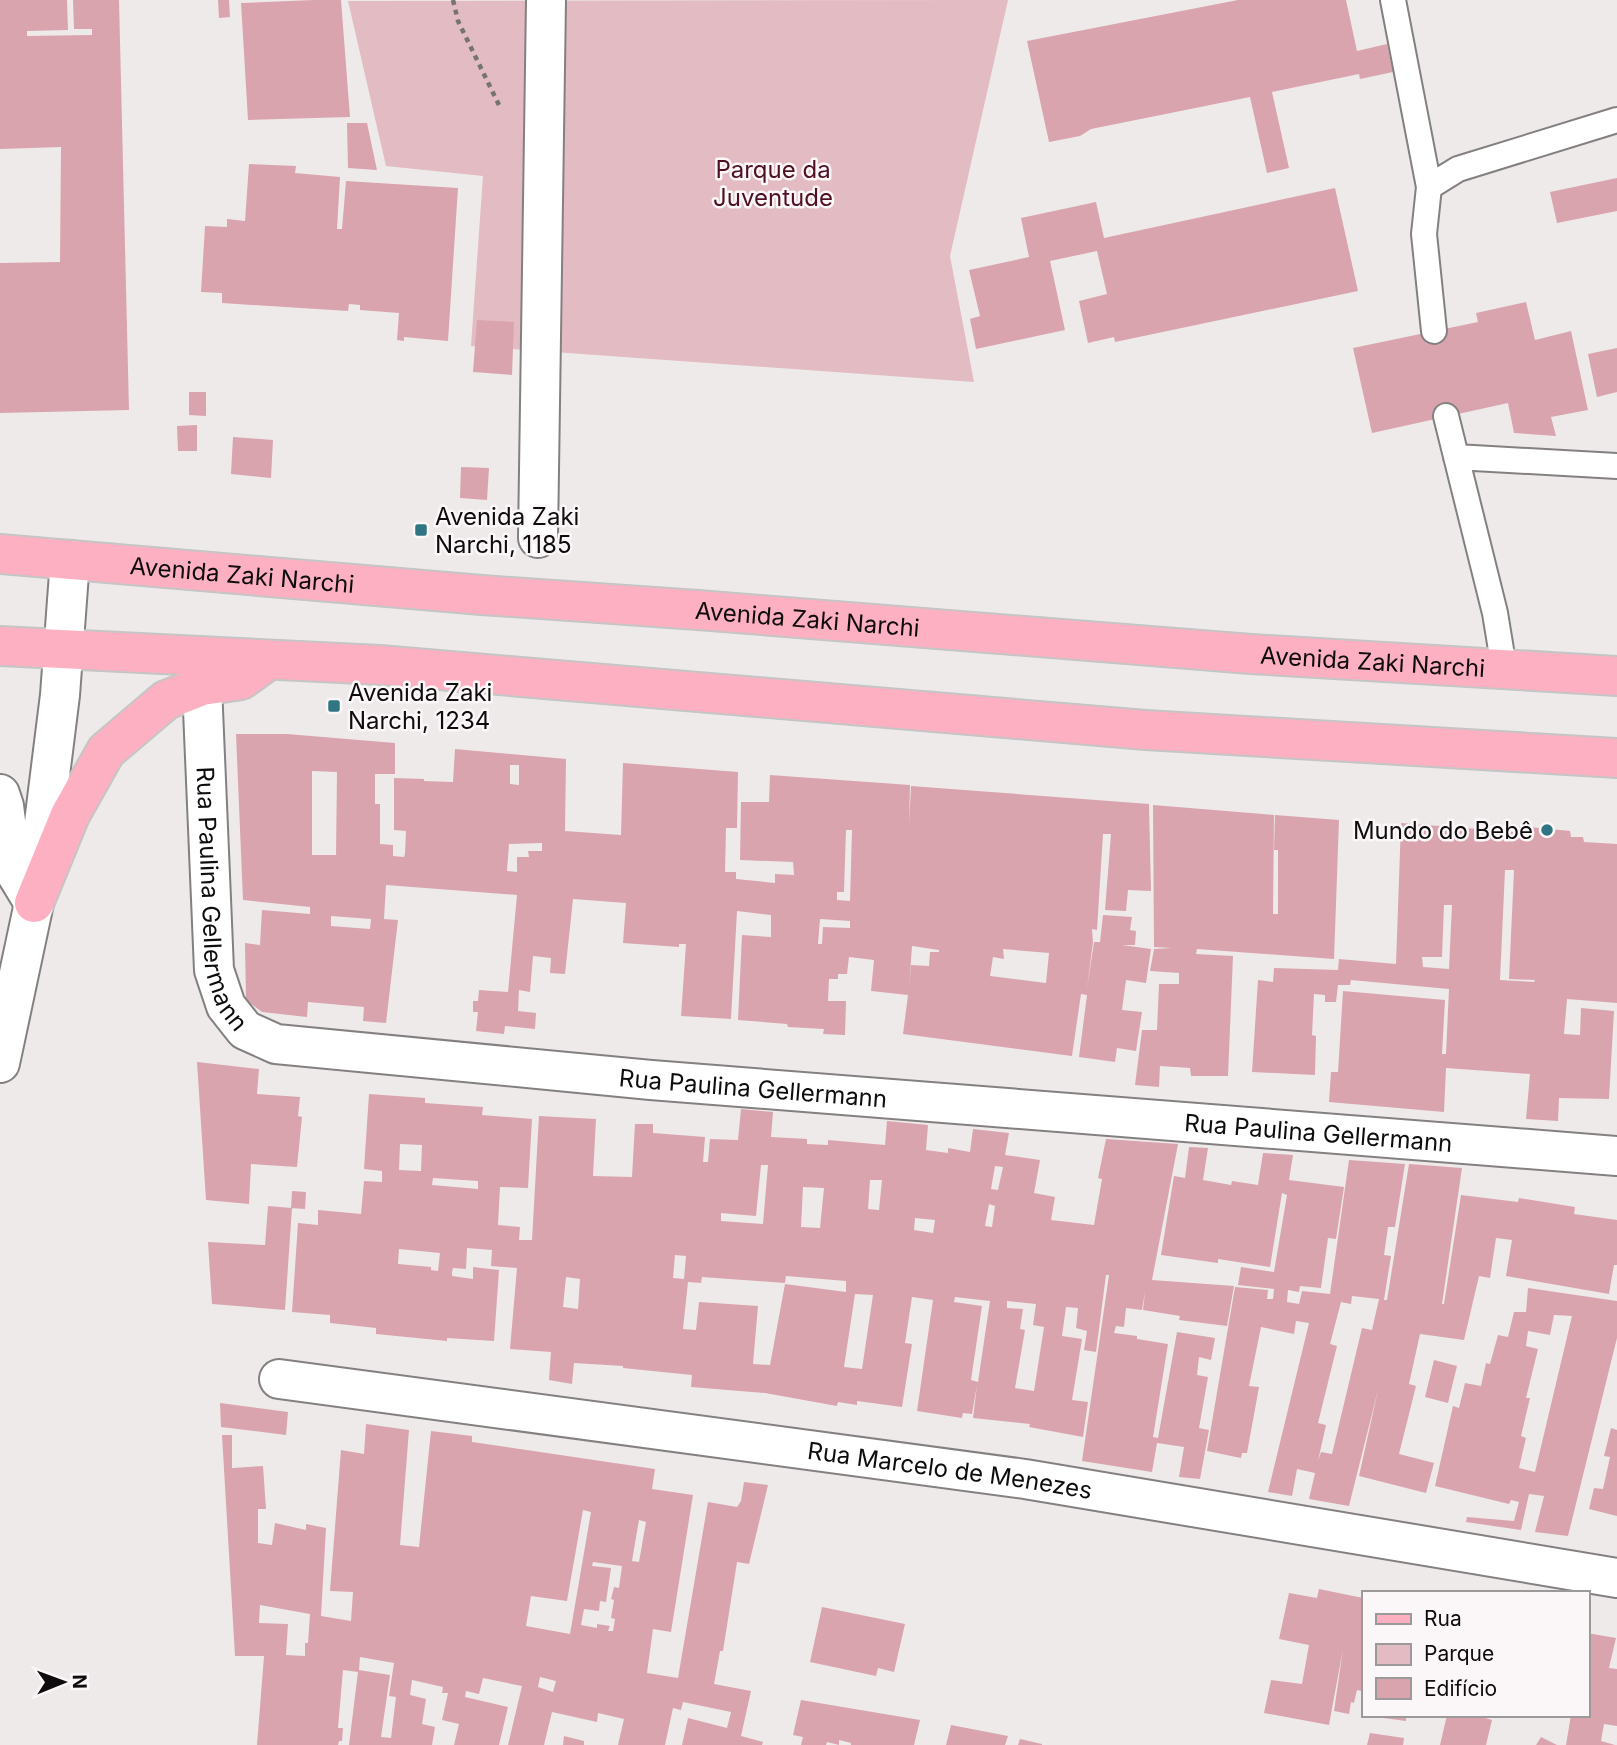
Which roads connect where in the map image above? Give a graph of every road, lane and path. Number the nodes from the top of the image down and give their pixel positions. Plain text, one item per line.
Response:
1 (453, 0) edge
2 (545, 0) edge
3 (1393, 0) edge
4 (500, 108) dead end
5 (1617, 120) edge
6 (1430, 187) junction
7 (1434, 331) dead end
8 (1446, 416) dead end
9 (1456, 457) junction
10 (1617, 466) edge
11 (538, 537) dead end
12 (0, 554) edge
13 (70, 559) junction
14 (0, 646) edge
15 (64, 650) junction
16 (271, 660) junction
17 (1504, 668) junction
18 (1617, 676) edge
19 (202, 686) junction
20 (1617, 758) edge
21 (0, 794) edge
22 (34, 903) junction
23 (0, 1063) edge
24 (1617, 1156) edge
25 (279, 1379) dead end
26 (1617, 1578) edge

1 - 4 path
2 - 11 street
3 - 6 lane
5 - 6 lane
6 - 7 lane
8 - 9 lane
9 - 10 lane
9 - 17 lane
12 - 13 main road, Avenida Zaki Narchi
13 - 15 street
13 - 17 main road, Avenida Zaki Narchi
14 - 15 main road
15 - 16 main road
15 - 22 street
16 - 19 main road
16 - 20 main road
17 - 18 main road, Avenida Zaki Narchi
19 - 22 main road
19 - 24 street, Rua Paulina Gellermann
21 - 22 street
22 - 23 street
25 - 26 street, Rua Marcelo de Menezes

